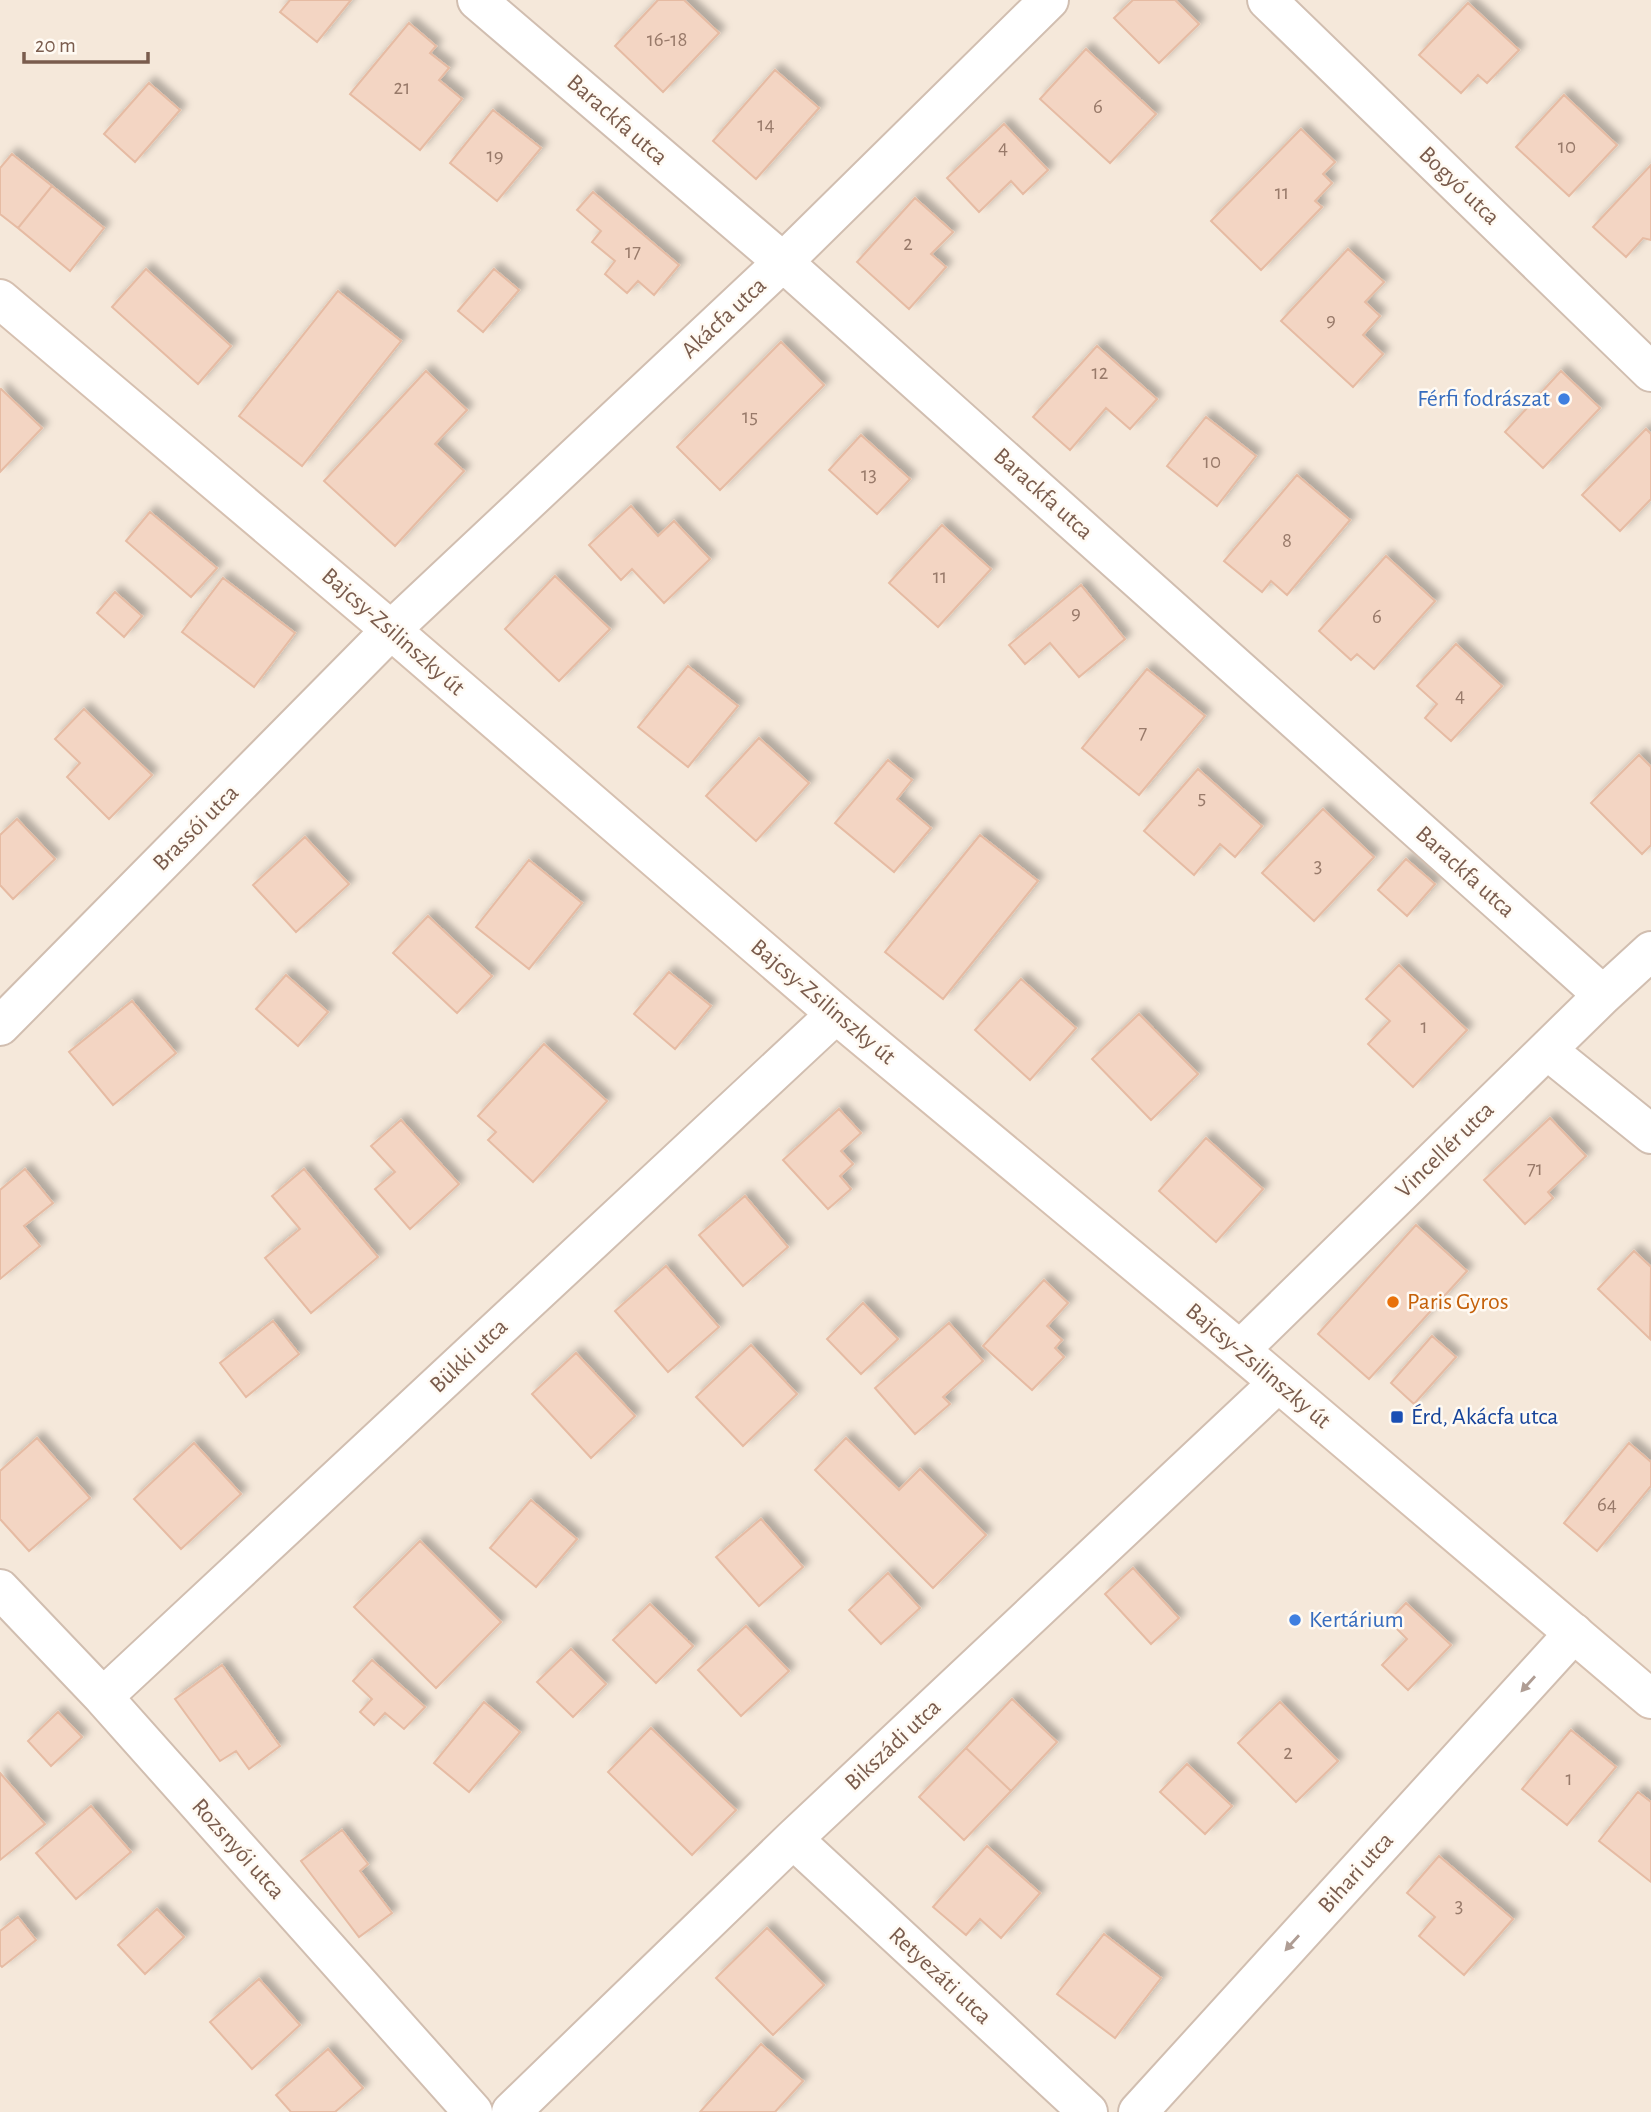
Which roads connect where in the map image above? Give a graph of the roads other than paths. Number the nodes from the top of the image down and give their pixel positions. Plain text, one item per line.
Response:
1 (477, 0) edge
2 (1049, 0) edge
3 (1267, 0) edge
4 (783, 262) junction
5 (0, 299) edge
6 (1651, 372) edge
7 (391, 630) junction
8 (1651, 951) edge
9 (1603, 995) junction
10 (836, 1014) junction
11 (0, 1026) edge
12 (1547, 1050) junction
13 (1651, 1134) edge
14 (1240, 1350) junction
15 (1278, 1383) junction
16 (0, 1589) edge
17 (1574, 1633) junction
18 (103, 1697) junction
19 (1651, 1699) edge
20 (793, 1839) junction
21 (473, 2112) edge
22 (511, 2112) edge
23 (1088, 2112) edge
24 (1138, 2112) edge

1 - 4 street, Barackfa utca
2 - 4 street, Akácfa utca
3 - 6 street, Bogyó utca
4 - 7 street, Akácfa utca
4 - 9 street, Barackfa utca
5 - 7 street, Bajcsy-Zsilinszky út
7 - 10 street, Bajcsy-Zsilinszky út
7 - 11 street, Brassói utca
8 - 9 street, Vincellér utca
9 - 12 street, Vincellér utca
10 - 14 street, Bajcsy-Zsilinszky út
10 - 18 street, Bükki utca
12 - 13 street
12 - 14 street, Vincellér utca
14 - 15 street, Bajcsy-Zsilinszky út
15 - 17 street, Bajcsy-Zsilinszky út
15 - 20 street, Bikszádi utca
16 - 18 street, Rozsnyói utca
17 - 19 street, Bajcsy-Zsilinszky út
17 -> 24 street, Bihari utca
18 - 21 street, Rozsnyói utca
20 - 22 street, Bikszádi utca
20 - 23 street, Retyezáti utca

